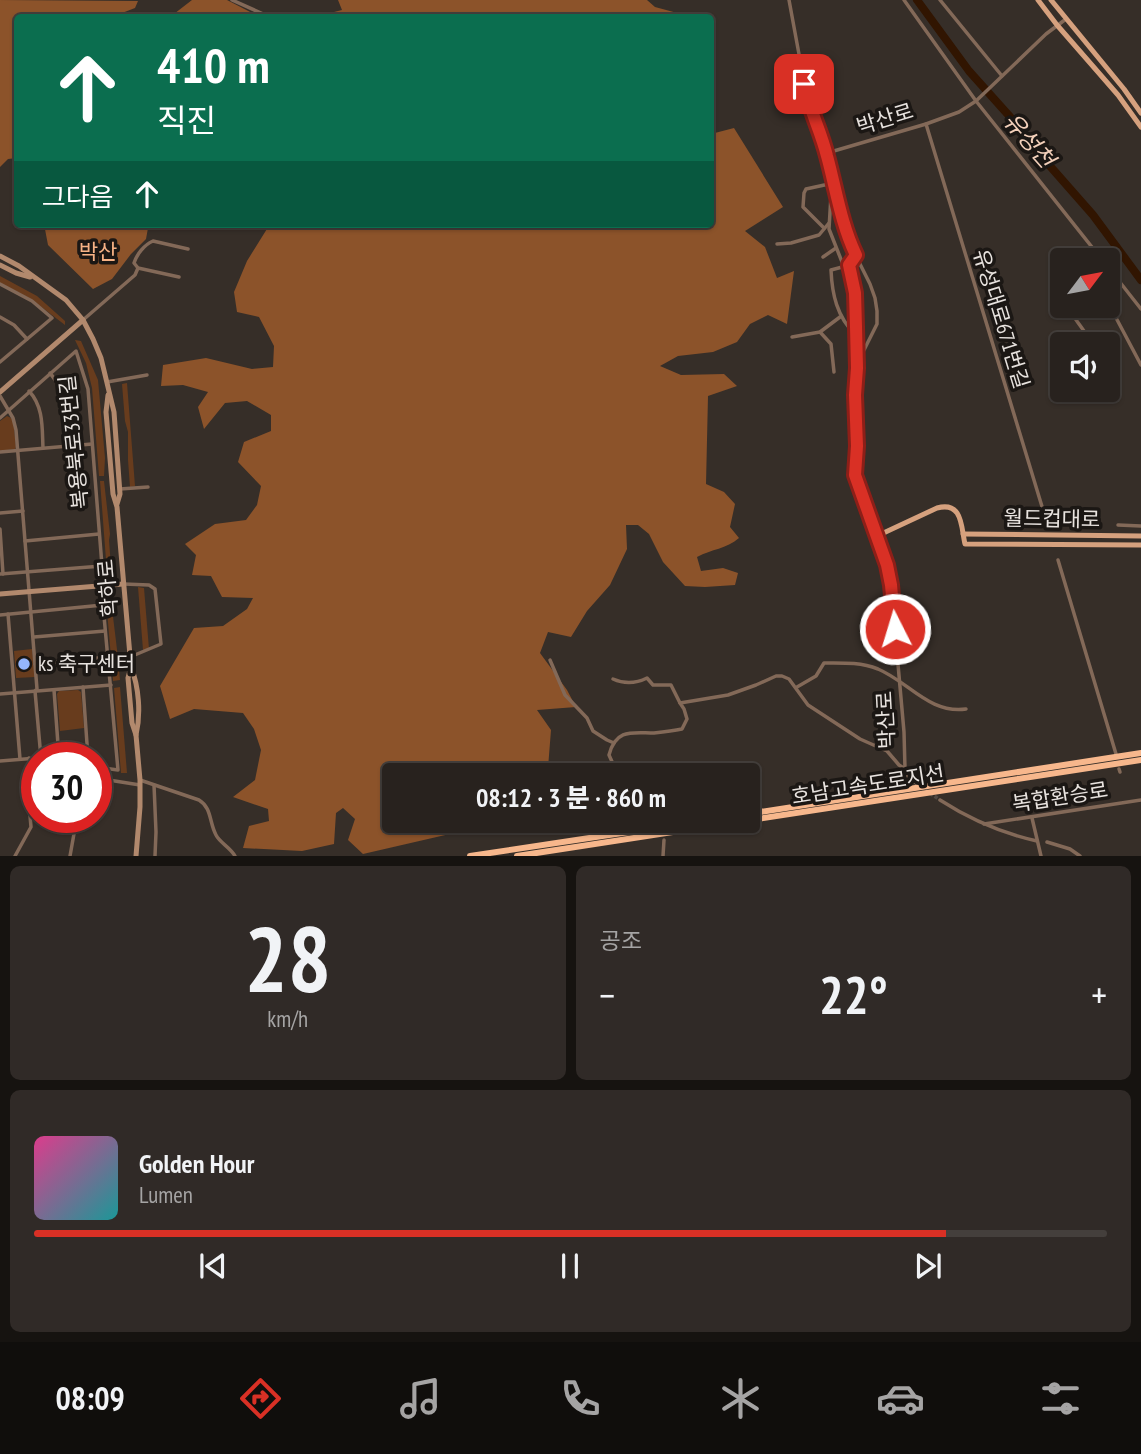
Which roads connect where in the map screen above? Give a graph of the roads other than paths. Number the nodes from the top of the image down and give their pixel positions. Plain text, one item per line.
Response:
1 (232, 0) edge
2 (789, 0) edge
3 (904, 0) edge
4 (940, 0) edge
5 (1038, 0) edge
6 (1051, 0) edge
7 (262, 14) edge
8 (1066, 19) junction
9 (1057, 25) junction
10 (1002, 76) junction
11 (977, 100) junction
12 (1141, 113) edge
13 (926, 124) junction
14 (1141, 127) edge
15 (827, 153) junction
16 (831, 183) junction
17 (829, 223) junction
18 (824, 228) junction
19 (777, 244) dead end
20 (836, 248) junction
21 (1093, 248) edge
22 (188, 249) dead end
23 (856, 255) junction
24 (0, 256) edge
25 (823, 257) dead end
26 (0, 265) edge
27 (847, 266) junction
28 (138, 268) junction
29 (179, 277) dead end
30 (33, 278) junction
31 (1120, 282) edge
32 (0, 284) edge
33 (1141, 309) edge
34 (841, 317) junction
35 (0, 318) edge
36 (1116, 318) edge
37 (83, 320) junction
38 (820, 332) junction
39 (855, 334) junction
40 (792, 337) dead end
41 (27, 339) junction
42 (0, 362) edge
43 (1141, 365) edge
44 (857, 368) junction
45 (834, 372) dead end
46 (50, 373) junction
47 (147, 374) dead end
48 (107, 382) junction
49 (29, 391) junction
50 (0, 394) edge
51 (108, 395) junction
52 (8, 410) junction
53 (0, 418) edge
54 (93, 444) junction
55 (68, 446) junction
56 (43, 448) junction
57 (17, 451) junction
58 (0, 452) edge
59 (148, 487) dead end
60 (120, 489) junction
61 (117, 507) junction
62 (23, 511) junction
63 (0, 513) edge
64 (1046, 523) dead end
65 (1118, 526) dead end
66 (1141, 526) edge
67 (0, 529) edge
68 (99, 534) junction
69 (963, 534) junction
70 (877, 536) junction
71 (1141, 536) edge
72 (25, 541) junction
73 (1141, 545) edge
74 (1058, 560) dead end
75 (28, 572) junction
76 (2, 574) edge
77 (123, 584) junction
78 (29, 592) junction
79 (0, 594) edge
80 (31, 612) junction
81 (8, 614) junction
82 (0, 615) edge
83 (105, 631) junction
84 (33, 637) junction
85 (108, 657) junction
86 (130, 657) junction
87 (550, 660) dead end
88 (35, 664) junction
89 (612, 679) dead end
90 (900, 682) junction
91 (111, 685) junction
92 (83, 687) junction
93 (796, 688) junction
94 (54, 690) junction
95 (36, 691) junction
96 (0, 694) edge
97 (15, 694) junction
98 (680, 703) junction
99 (966, 709) dead end
100 (38, 742) edge
101 (58, 742) edge
102 (87, 742) edge
103 (614, 743) junction
104 (1141, 753) edge
105 (1116, 754) dead end
106 (20, 759) joint
107 (1141, 760) edge
108 (0, 761) edge
109 (613, 763) edge
110 (112, 769) edge
111 (905, 769) junction
112 (112, 780) edge
113 (140, 783) junction
114 (916, 783) tunnel mouth
115 (154, 785) junction
116 (940, 800) tunnel mouth
117 (1141, 800) edge
118 (760, 812) edge
119 (1032, 818) junction
120 (984, 824) junction
121 (28, 833) edge
122 (74, 833) edge
123 (622, 833) edge
124 (664, 840) dead end
125 (1037, 841) junction
126 (1047, 842) dead end
127 (15, 856) edge
128 (70, 856) edge
129 (136, 856) edge
130 (155, 856) edge
131 (235, 856) edge
132 (470, 856) edge
133 (517, 856) edge
134 (663, 856) edge
135 (1041, 856) edge
136 (1080, 856) edge

1 - 7 street
2 - 15 street
3 - 11 street
4 - 10 street
5 - 9 main road
6 - 8 main road
8 - 9 street, 박산로
8 - 12 main road
9 - 10 street, 박산로
9 - 14 main road
10 - 11 street, 박산로
11 - 13 street, 박산로
11 - 21 street
13 - 15 street, 박산로
13 - 64 street, 유성대로671번길
15 - 16 street, 박산로
16 - 17 street
16 - 18 street
16 - 23 street, 박산로
17 - 18 street
17 - 20 street
18 - 19 street
20 - 25 street
20 - 27 street
22 - 28 street
23 - 27 street
23 - 44 street, 박산로
24 - 30 street, 학하로
26 - 30 street, 학하로
27 - 34 street
27 - 39 street
28 - 29 street
28 - 37 street
30 - 37 street, 학하로
31 - 33 street
32 - 41 street
34 - 38 street
34 - 39 street
35 - 41 street
36 - 43 street
37 - 48 street, 학하로
37 - 50 street
38 - 40 street
38 - 45 street
39 - 44 street
41 - 42 street
44 - 70 street, 박산로
46 - 49 street, 복용북로33번길
46 - 54 street, 복용북로33번길
46 - 55 street, 복용북로33번길
47 - 48 street
48 - 51 street, 학하로
49 - 52 street, 복용북로33번길
49 - 56 street, 복용북로33번길
50 - 52 street
51 - 60 street, 학하로
51 - 61 street, 학하로
52 - 53 street, 복용북로33번길
52 - 57 street
54 - 55 street
54 - 68 street, 복용북로33번길
55 - 56 street
56 - 57 street
57 - 58 street
57 - 62 street
59 - 60 street
60 - 61 street, 학하로
61 - 77 street, 학하로
62 - 63 street
62 - 72 street
65 - 66 street
67 - 76 street
68 - 72 street
68 - 75 street, 복용북로33번길
69 - 70 main road
69 - 71 main road, 월드컵대로
69 - 73 main road, 월드컵대로
70 - 90 street, 박산로
72 - 75 street
74 - 105 street
75 - 76 street
75 - 78 street
77 - 78 street
77 - 86 street, 학하로
77 - 86 street
78 - 79 street
78 - 80 street
80 - 81 street
80 - 83 street
80 - 84 street
81 - 82 street
81 - 97 street
83 - 84 street
83 - 85 street
84 - 88 street
85 - 88 street
85 - 91 street
86 - 113 street, 학하로
87 - 103 street
88 - 95 street
89 - 98 street
90 - 93 street
90 - 99 street
90 - 111 street, 박산로
91 - 92 street
91 - 110 street
92 - 94 street
92 - 102 street
93 - 98 street
93 - 111 street
94 - 95 street
94 - 101 street
95 - 97 street
95 - 100 street
96 - 97 street
97 - 106 street
98 - 103 street
103 - 109 street
104 - 118 highway, 호남고속도로지선
106 - 108 street
107 - 133 highway, 호남고속도로지선
111 - 114 street, 박산로
112 - 113 street
113 - 115 street
113 - 129 street, 학하로
115 - 130 street
115 - 131 street
116 - 120 street
117 - 119 street, 복합환승로
119 - 120 street, 복합환승로
119 - 125 street
120 - 125 street
121 - 127 street
122 - 128 street
123 - 132 highway
124 - 134 street
125 - 135 street
126 - 136 street

